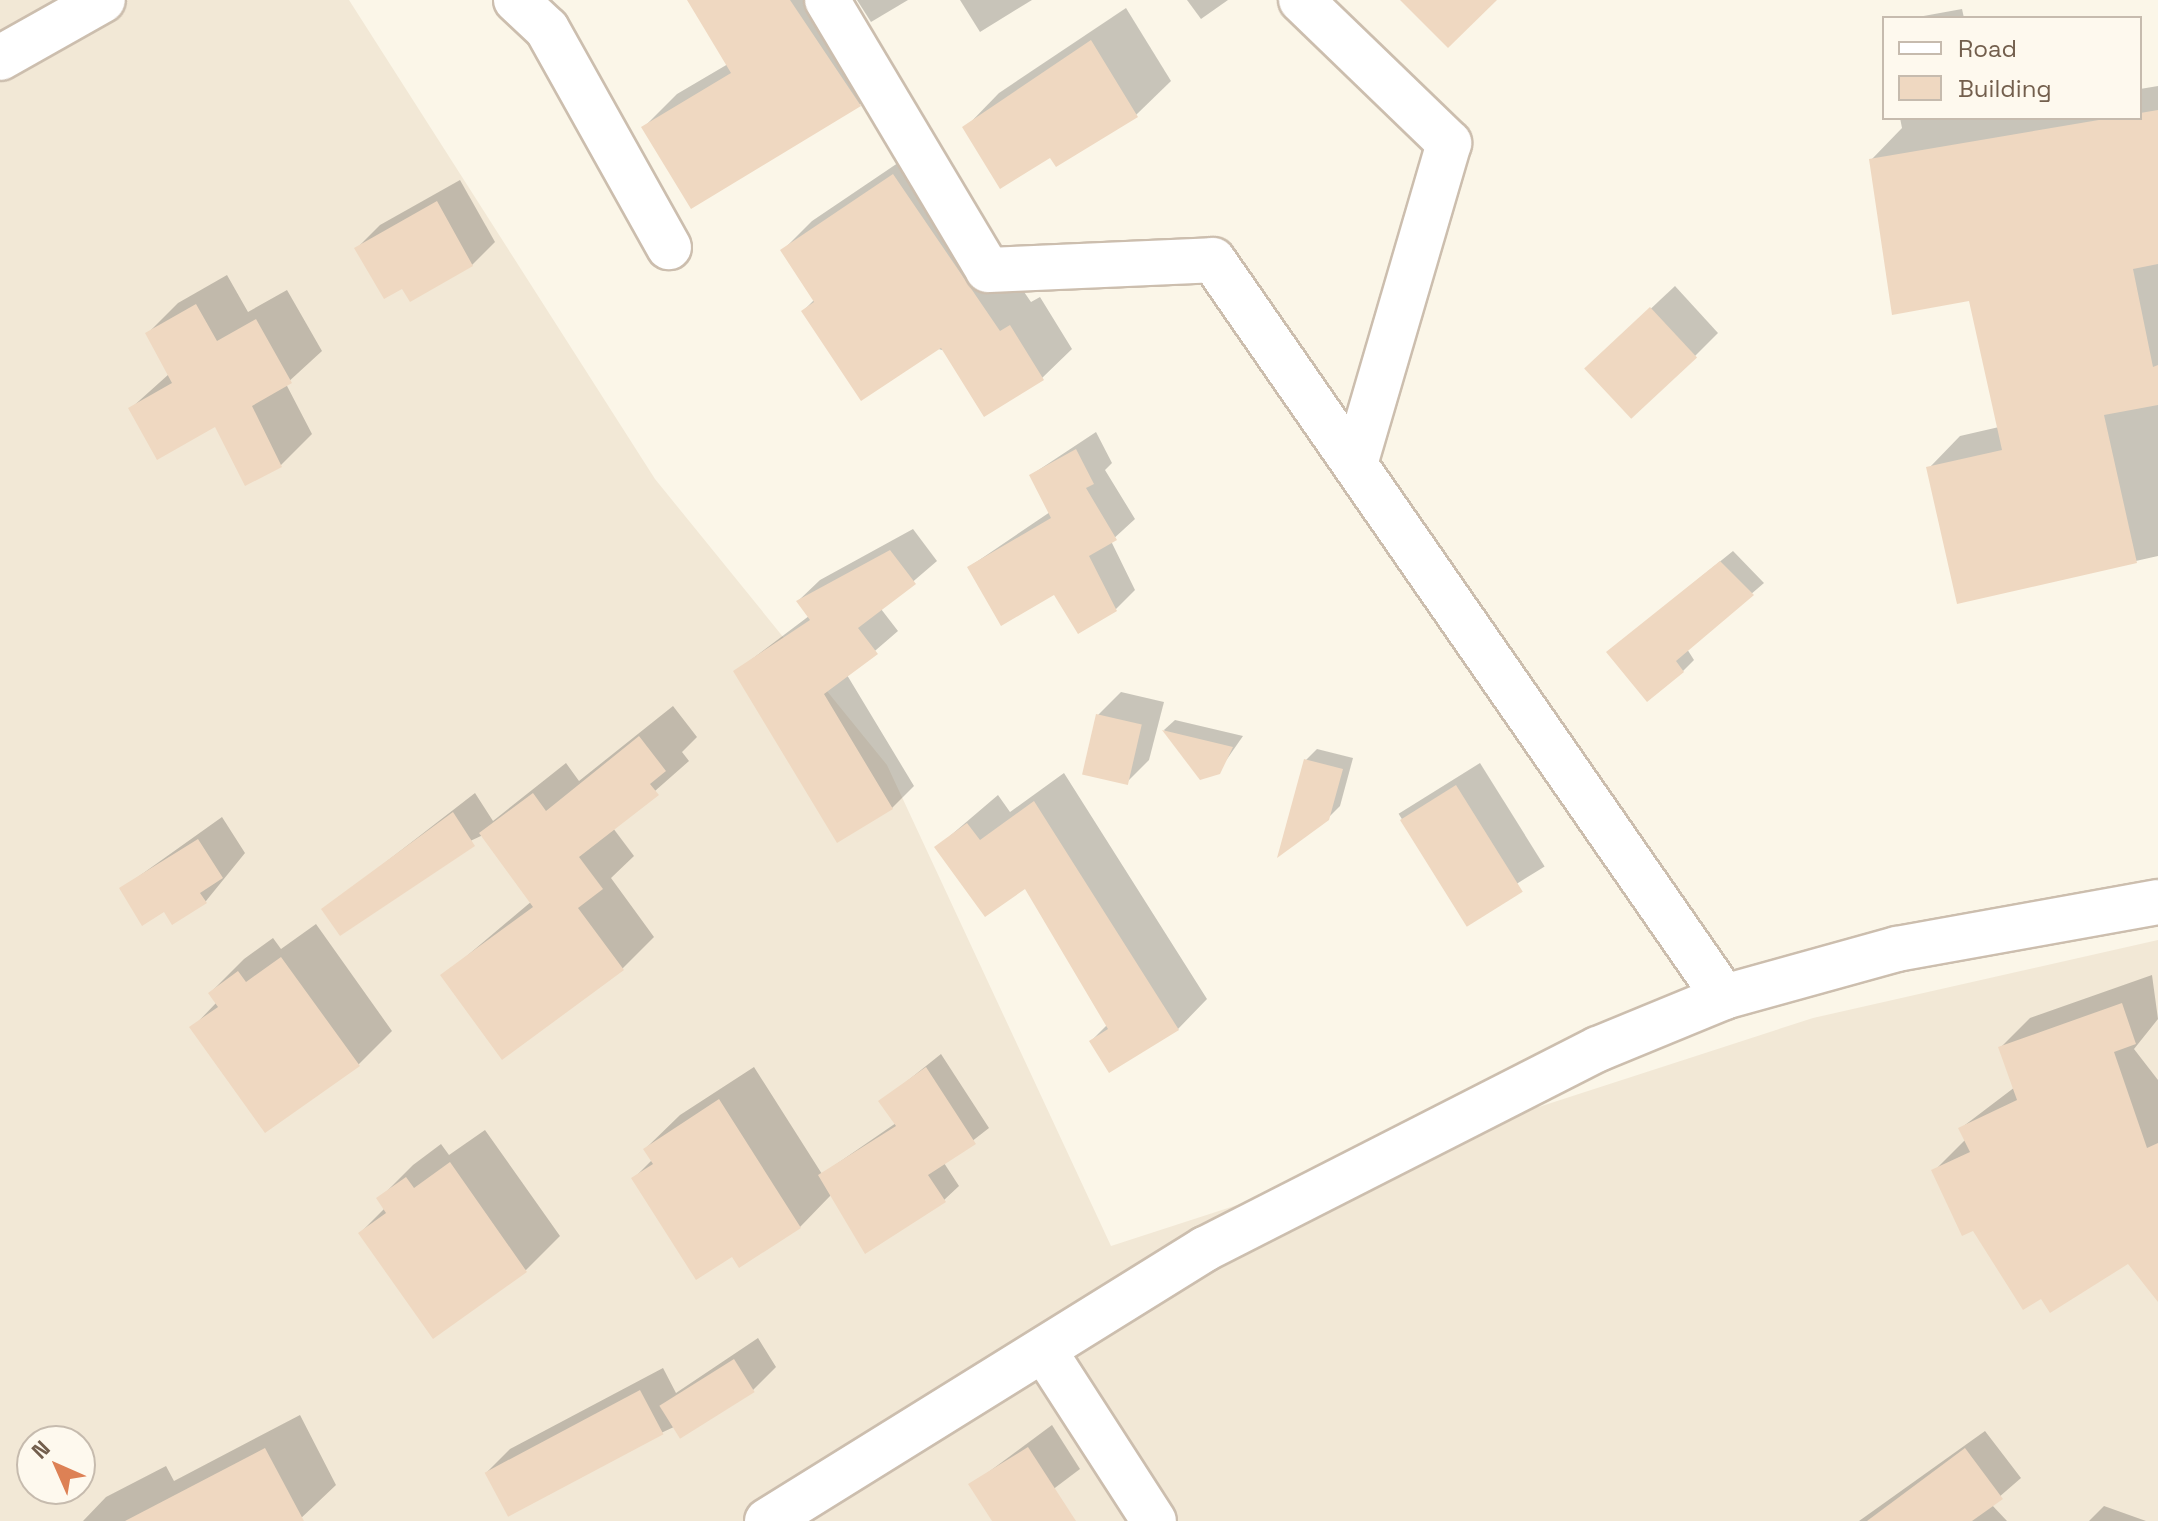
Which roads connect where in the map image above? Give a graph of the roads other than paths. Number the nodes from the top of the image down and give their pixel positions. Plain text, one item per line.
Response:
1 (103, 0) edge
2 (516, 0) edge
3 (827, 0) edge
4 (1301, 0) edge
5 (0, 58) edge
6 (669, 247) dead end
7 (1355, 464) junction
8 (2158, 902) edge
9 (1724, 997) junction
10 (1045, 1352) junction
11 (767, 1521) edge
12 (1154, 1521) edge

1 - 5 street
2 - 6 street
3 - 7 street
4 - 7 street
7 - 9 street
8 - 9 street
9 - 10 street
10 - 11 street
10 - 12 street

